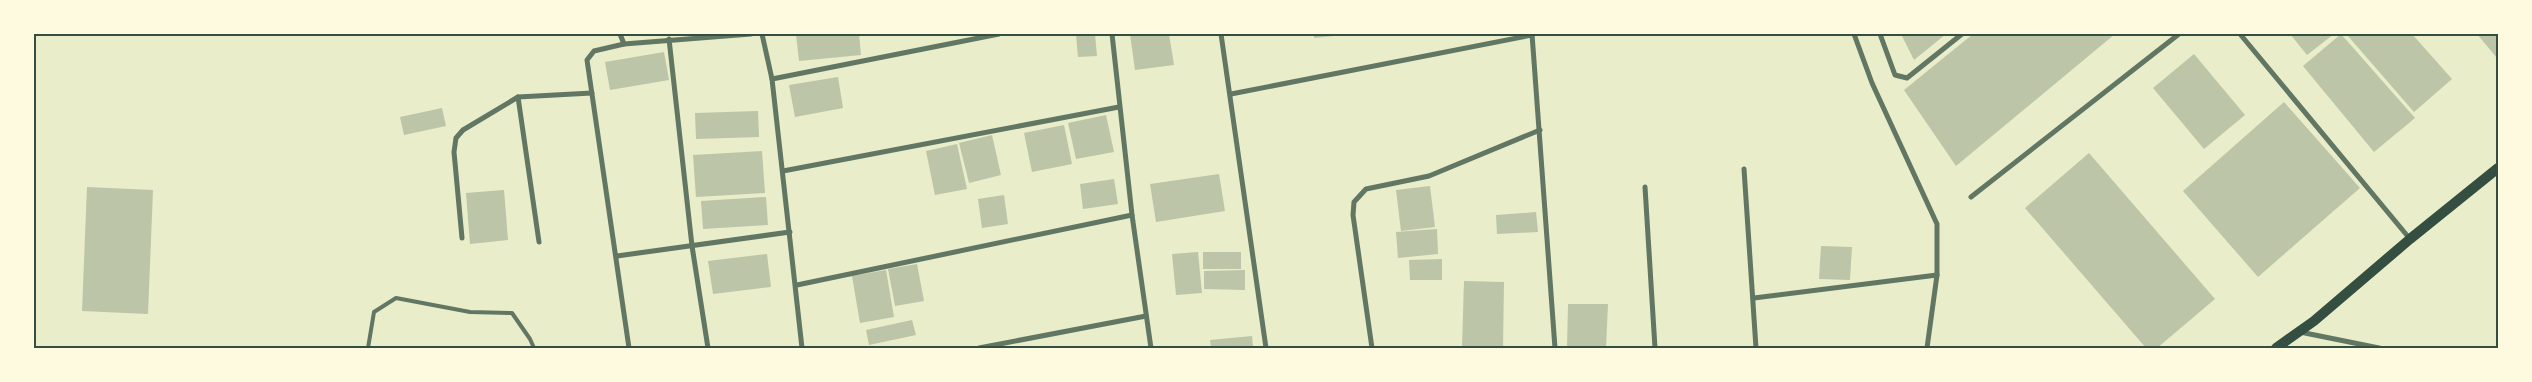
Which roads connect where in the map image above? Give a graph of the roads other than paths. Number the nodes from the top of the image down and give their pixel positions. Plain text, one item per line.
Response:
1 (620, 34) edge
2 (751, 34) edge
3 (762, 34) edge
4 (998, 34) edge
5 (1112, 34) edge
6 (1222, 34) edge
7 (1532, 34) edge
8 (1854, 34) edge
9 (1880, 34) edge
10 (1962, 34) edge
11 (2178, 34) edge
12 (2240, 34) edge
13 (669, 39) junction
14 (624, 44) junction
15 (772, 79) junction
16 (592, 93) junction
17 (1231, 94) junction
18 (518, 97) junction
19 (1119, 107) junction
20 (1540, 130) junction
21 (2498, 168) edge
22 (1744, 169) dead end
23 (784, 171) junction
24 (1645, 187) dead end
25 (1970, 198) dead end
26 (1132, 215) junction
27 (790, 232) junction
28 (462, 238) dead end
29 (2410, 239) junction
30 (539, 242) dead end
31 (692, 246) junction
32 (617, 256) junction
33 (1937, 275) junction
34 (797, 285) junction
35 (1754, 298) junction
36 (1146, 316) junction
37 (2300, 332) junction
38 (1007, 346) edge
39 (368, 348) edge
40 (534, 348) edge
41 (629, 348) edge
42 (708, 348) edge
43 (802, 348) edge
44 (979, 348) edge
45 (1151, 348) edge
46 (1266, 348) edge
47 (1372, 348) edge
48 (1555, 348) edge
49 (1655, 348) edge
50 (1756, 348) edge
51 (1927, 348) edge
52 (2276, 348) edge
53 (2379, 348) edge

1 - 14 street
2 - 13 street
3 - 15 street
4 - 15 street
5 - 19 street
6 - 17 street
7 - 17 street
7 - 20 street
8 - 33 street
9 - 10 street
11 - 25 street
12 - 29 street
13 - 14 street
13 - 31 street
14 - 16 street
15 - 23 street
16 - 18 street
16 - 32 street
17 - 46 street
18 - 28 street
18 - 30 street
19 - 23 street
19 - 26 street
20 - 47 street
20 - 48 street
21 - 29 main road
22 - 35 street
23 - 27 street
24 - 49 street
26 - 34 street
26 - 36 street
27 - 31 street
27 - 34 street
29 - 37 main road
31 - 32 street
31 - 42 street
32 - 41 street
33 - 35 street
33 - 51 street
34 - 43 street
35 - 50 street
36 - 38 street
36 - 45 street
37 - 52 main road
37 - 53 street
38 - 44 street
39 - 40 lane

